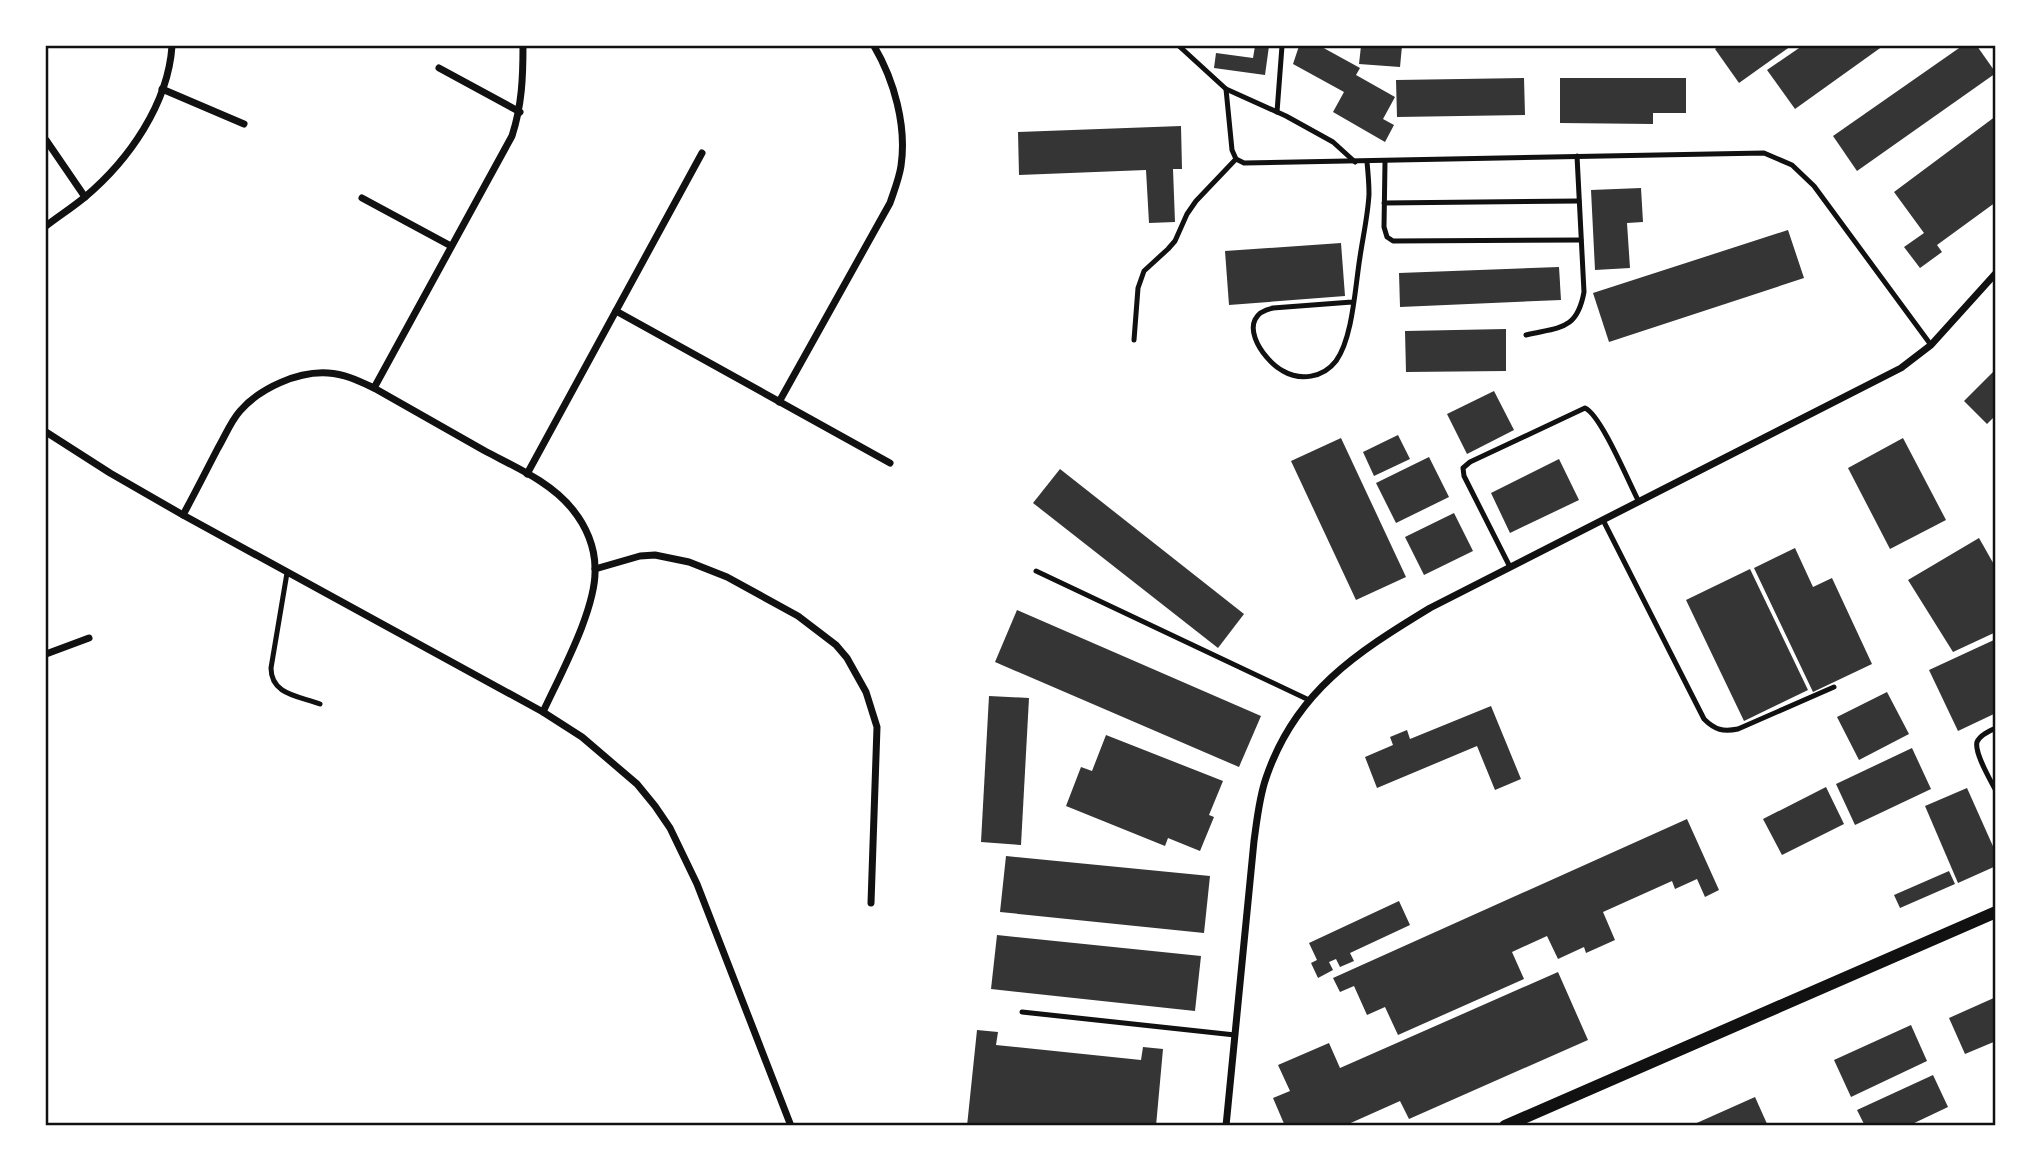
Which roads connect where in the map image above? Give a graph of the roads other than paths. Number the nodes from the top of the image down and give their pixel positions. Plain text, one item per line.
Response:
1 (172, 46) edge
2 (523, 46) edge
3 (874, 46) edge
4 (1179, 46) edge
5 (1282, 46) edge
6 (439, 68) dead end
7 (162, 89) junction
8 (1226, 89) junction
9 (520, 112) junction
10 (1277, 112) junction
11 (244, 124) dead end
12 (46, 140) edge
13 (702, 152) dead end
14 (1577, 156) junction
15 (1236, 159) junction
16 (1355, 162) junction
17 (1367, 162) junction
18 (1385, 162) junction
19 (85, 197) junction
20 (362, 198) dead end
21 (1579, 201) junction
22 (1384, 203) junction
23 (46, 226) edge
24 (1581, 240) junction
25 (451, 246) junction
26 (1996, 273) edge
27 (1352, 302) junction
28 (616, 311) junction
29 (1526, 335) dead end
30 (1134, 340) dead end
31 (1931, 345) junction
32 (374, 388) junction
33 (779, 402) junction
34 (46, 432) edge
35 (890, 463) dead end
36 (527, 474) junction
37 (1639, 502) junction
38 (183, 515) junction
39 (1603, 520) junction
40 (1510, 567) junction
41 (596, 569) junction
42 (1036, 571) dead end
43 (287, 573) junction
44 (89, 638) dead end
45 (46, 654) edge
46 (1834, 687) dead end
47 (1309, 700) junction
48 (320, 704) dead end
49 (543, 712) junction
50 (1996, 728) edge
51 (1996, 792) edge
52 (871, 903) dead end
53 (1996, 912) edge
54 (1022, 1012) dead end
55 (1235, 1035) junction
56 (791, 1125) edge
57 (1226, 1125) edge
58 (1505, 1125) edge

1 - 7 street
2 - 9 street
3 - 33 street
4 - 8 lane
5 - 10 lane
6 - 9 street
7 - 11 street
7 - 19 street
8 - 10 lane
8 - 15 lane
9 - 25 street
10 - 16 lane
12 - 19 street
13 - 28 street
14 - 18 lane
14 - 21 lane
14 - 31 lane
15 - 16 lane
15 - 30 lane
16 - 17 lane
17 - 18 lane
17 - 27 lane
18 - 22 lane
19 - 23 street
20 - 25 street
21 - 22 lane
21 - 24 lane
22 - 24 lane
24 - 29 lane
25 - 32 street
26 - 31 street
27 - 27 lane
28 - 33 street
28 - 36 street
31 - 37 street
32 - 36 street
32 - 38 street
33 - 35 street
34 - 38 street
36 - 41 street
37 - 39 street
37 - 40 lane
38 - 43 street
39 - 40 street
39 - 46 lane
40 - 47 street
41 - 49 street
41 - 52 street
42 - 47 lane
43 - 48 lane
43 - 49 street
44 - 45 street
47 - 55 street
49 - 56 street
50 - 51 lane
53 - 58 street
54 - 55 lane
55 - 57 street

